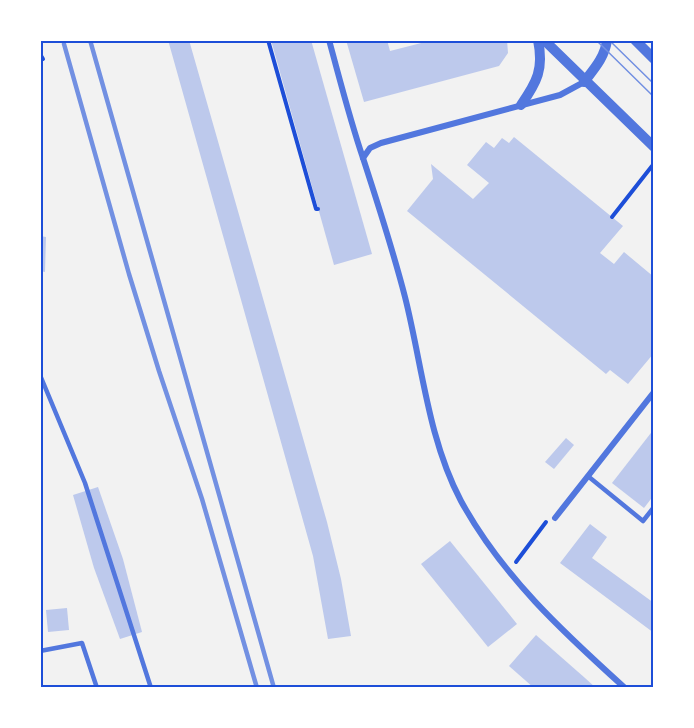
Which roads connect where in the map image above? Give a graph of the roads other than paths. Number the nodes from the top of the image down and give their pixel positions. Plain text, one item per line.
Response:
1 (329, 40) edge
2 (538, 40) edge
3 (544, 40) edge
4 (607, 40) edge
5 (635, 40) edge
6 (654, 59) edge
7 (584, 82) junction
8 (521, 105) junction
9 (654, 147) edge
10 (363, 158) junction
11 (40, 375) edge
12 (654, 392) edge
13 (588, 477) junction
14 (654, 507) edge
15 (555, 518) dead end
16 (40, 651) edge
17 (97, 687) edge
18 (151, 687) edge
19 (625, 687) edge

1 - 10 street
2 - 8 street
3 - 7 street
4 - 7 street
5 - 6 street
7 - 8 street
7 - 9 street
8 - 10 street
10 - 19 street
11 - 18 lane
12 - 13 street
13 - 14 lane
13 - 15 street
16 - 17 lane

